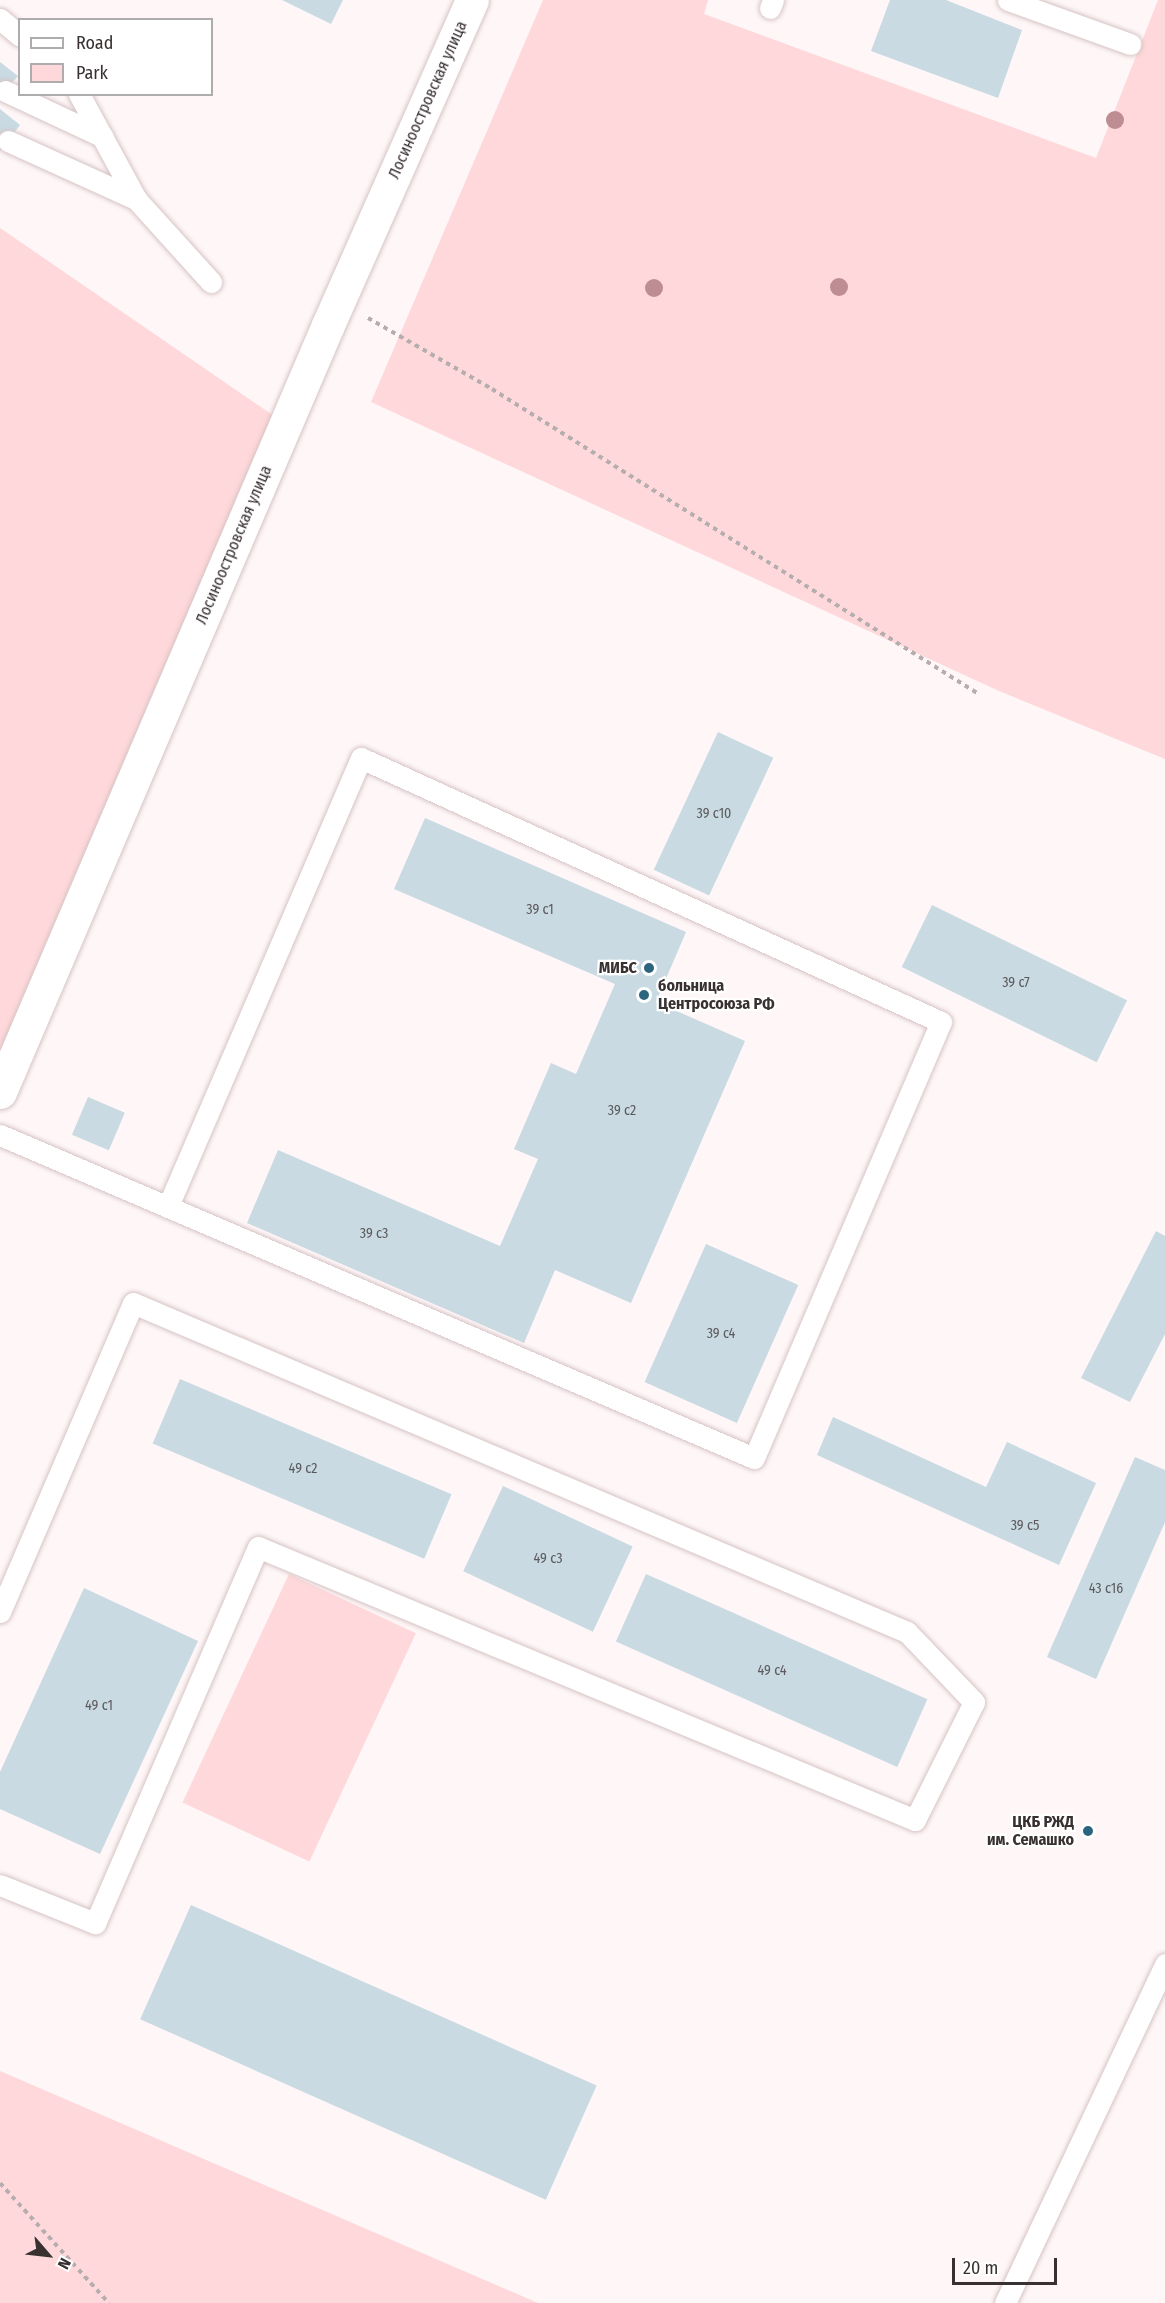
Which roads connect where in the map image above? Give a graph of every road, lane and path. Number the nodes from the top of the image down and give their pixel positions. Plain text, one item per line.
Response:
1 (472, 0) edge
2 (1008, 0) edge
3 (0, 19) edge
4 (18, 34) edge
5 (1130, 44) dead end
6 (5, 91) dead end
7 (80, 96) edge
8 (103, 137) junction
9 (8, 141) dead end
10 (136, 199) junction
11 (211, 282) dead end
12 (339, 300) junction
13 (977, 693) dead end
14 (0, 1092) edge
15 (0, 1135) edge
16 (168, 1207) junction
17 (0, 1612) edge
18 (0, 1885) edge
19 (1165, 1964) edge
20 (0, 2183) edge
21 (109, 2303) edge
22 (1005, 2303) edge

1 - 12 street, Лосиноостровская улица
2 - 5 lane
3 - 4 lane
6 - 8 lane
7 - 8 lane
8 - 10 lane
9 - 10 lane
10 - 11 lane
12 - 13 path
12 - 14 street, Лосиноостровская улица
15 - 16 lane
16 - 16 lane
17 - 18 lane
19 - 22 lane
20 - 21 path

